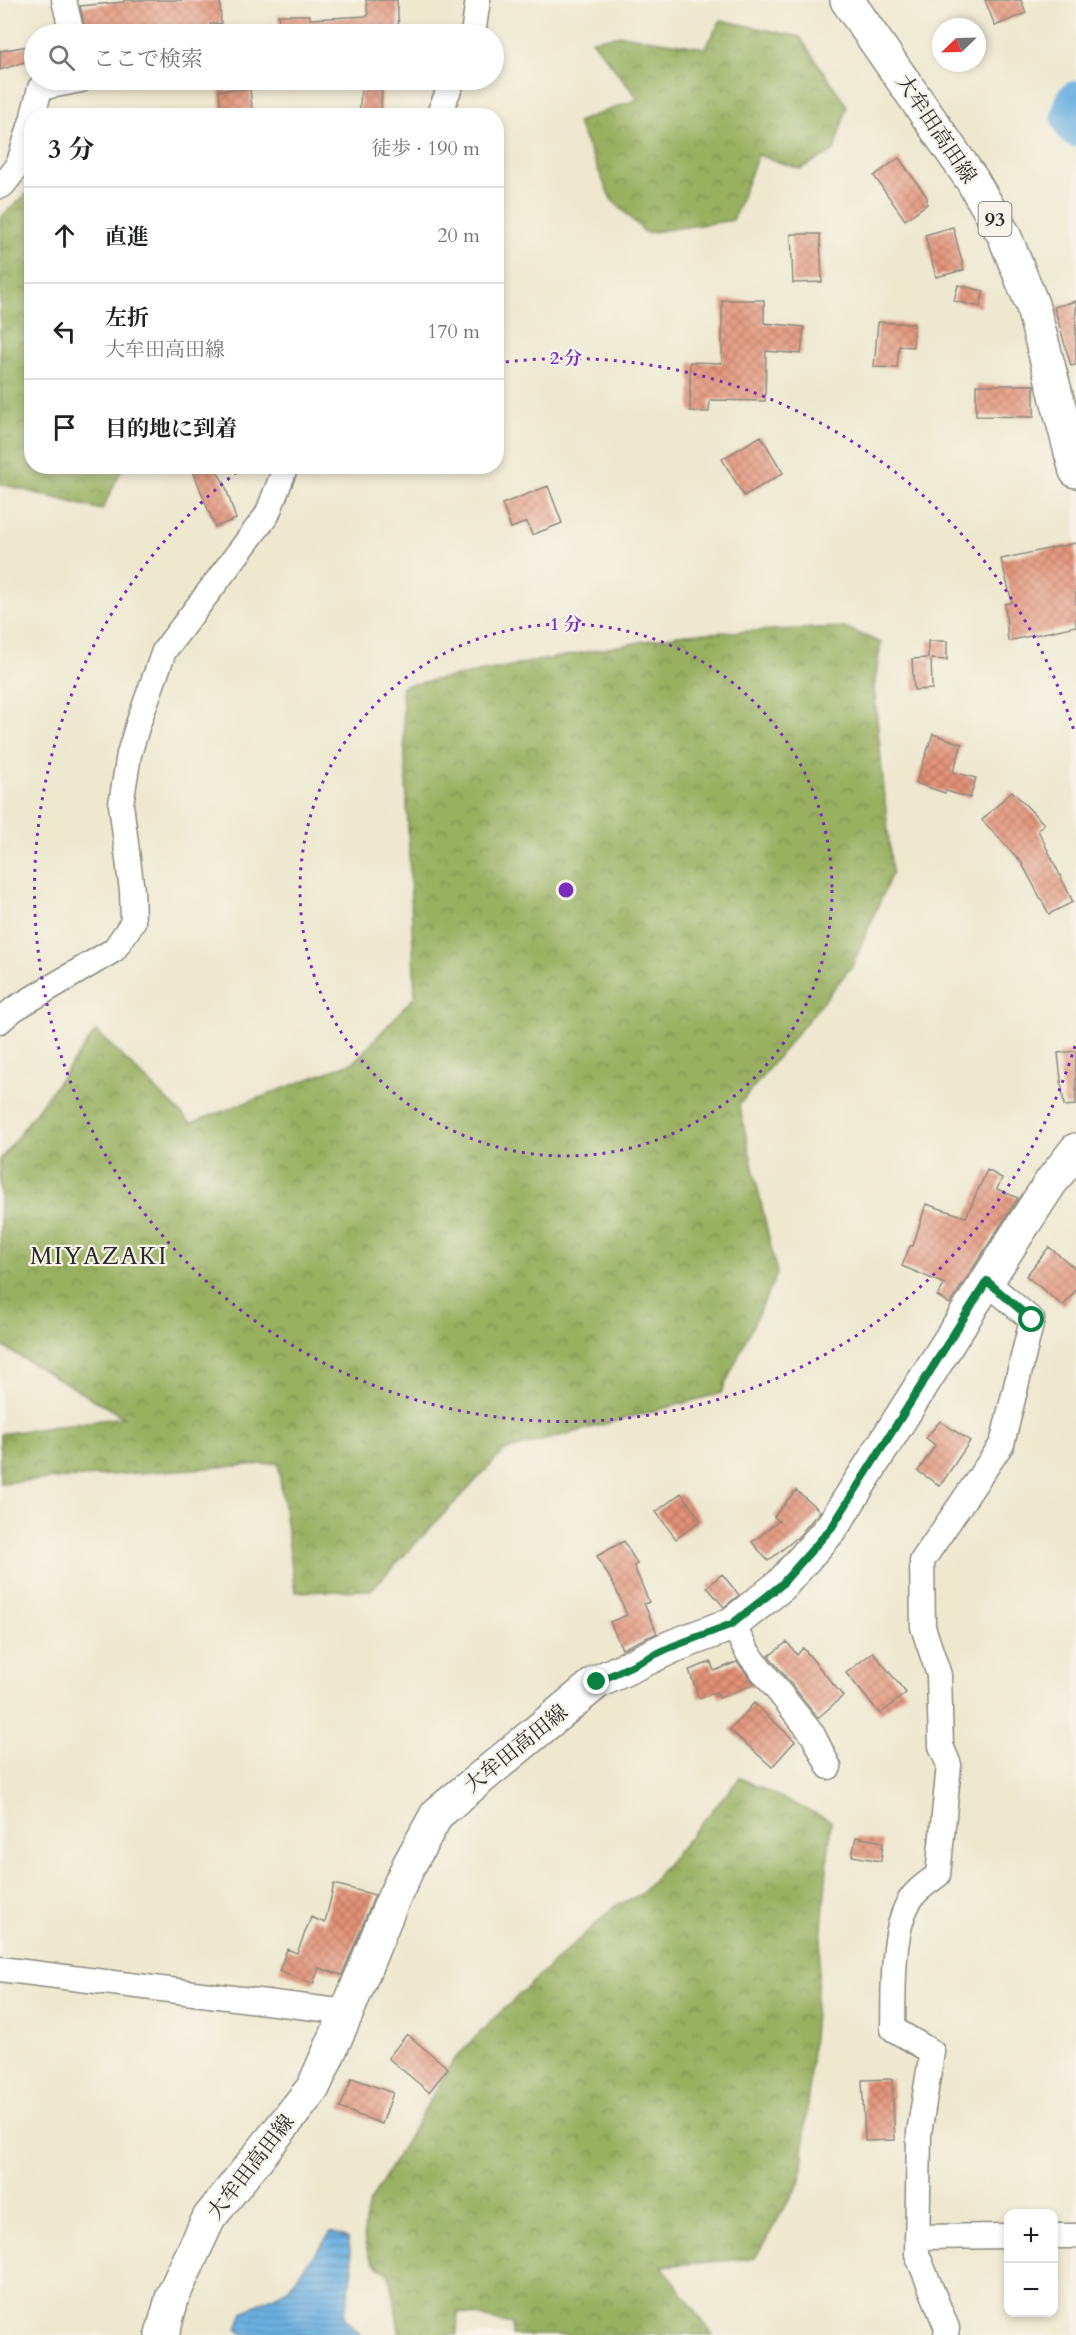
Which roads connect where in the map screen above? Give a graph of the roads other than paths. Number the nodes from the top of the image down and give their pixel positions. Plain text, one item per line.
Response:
1 (64, 0) edge
2 (478, 0) edge
3 (847, 0) edge
4 (70, 24) edge
5 (474, 24) edge
6 (39, 90) edge
7 (449, 90) edge
8 (35, 108) edge
9 (441, 108) edge
10 (24, 145) edge
11 (0, 186) edge
12 (1076, 471) edge
13 (282, 474) edge
14 (0, 1021) edge
15 (1076, 1150) edge
16 (987, 1281) junction
17 (732, 1624) junction
18 (829, 1767) dead end
19 (0, 1969) edge
20 (347, 2012) junction
21 (917, 2236) junction
22 (1004, 2236) edge
23 (1058, 2236) edge
24 (1076, 2236) edge
25 (162, 2335) edge
26 (946, 2335) edge

1 - 4 street
2 - 5 street
3 - 12 main road, 大牟田高田線 / 93
6 - 8 street
7 - 9 street
10 - 11 street
13 - 14 street
15 - 16 main road, 大牟田高田線
16 - 17 main road, 大牟田高田線
16 - 21 street
17 - 18 street
17 - 20 main road, 大牟田高田線
19 - 20 street
20 - 25 main road, 大牟田高田線
21 - 22 street
21 - 26 street
23 - 24 street

